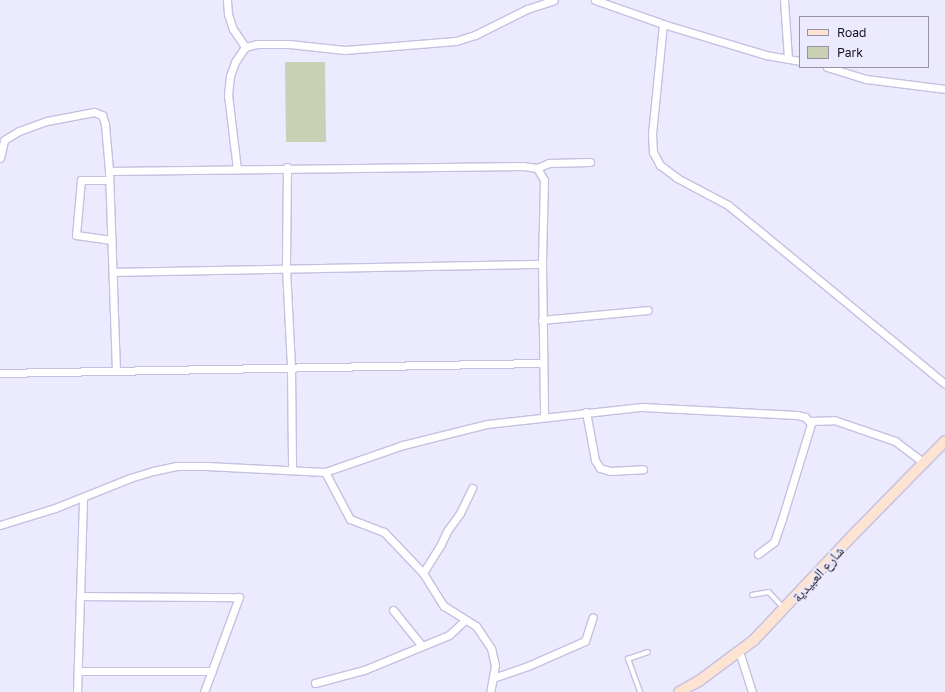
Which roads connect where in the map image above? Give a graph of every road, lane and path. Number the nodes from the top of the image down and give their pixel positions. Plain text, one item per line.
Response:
1 (227, 0) edge
2 (554, 0) edge
3 (595, 0) edge
4 (784, 0) edge
5 (663, 24) junction
6 (245, 47) junction
7 (788, 59) junction
8 (799, 61) edge
9 (830, 68) edge
10 (945, 89) edge
11 (0, 158) edge
12 (590, 162) dead end
13 (287, 167) junction
14 (537, 168) junction
15 (237, 169) junction
16 (109, 171) junction
17 (109, 180) junction
18 (112, 240) junction
19 (542, 264) junction
20 (286, 268) junction
21 (114, 272) junction
22 (648, 310) dead end
23 (542, 320) junction
24 (542, 363) junction
25 (292, 367) junction
26 (116, 371) junction
27 (0, 373) edge
28 (945, 384) edge
29 (586, 412) junction
30 (544, 416) junction
31 (810, 421) junction
32 (945, 441) edge
33 (924, 463) junction
34 (643, 469) dead end
35 (292, 470) junction
36 (326, 472) junction
37 (472, 488) dead end
38 (83, 498) junction
39 (0, 525) edge
40 (758, 554) dead end
41 (423, 573) junction
42 (752, 595) dead end
43 (80, 596) junction
44 (785, 609) junction
45 (393, 610) dead end
46 (593, 617) dead end
47 (465, 620) junction
48 (422, 646) junction
49 (739, 651) junction
50 (648, 652) dead end
51 (78, 671) junction
52 (212, 671) junction
53 (493, 678) junction
54 (315, 684) dead end
55 (77, 692) edge
56 (204, 692) edge
57 (490, 692) edge
58 (640, 692) edge
59 (679, 692) edge
60 (752, 692) edge

1 - 6 street
2 - 6 street
3 - 5 street
4 - 7 street
5 - 7 street
5 - 28 street
6 - 15 street
7 - 8 street
9 - 10 street
11 - 16 street
12 - 14 street
13 - 14 street
13 - 15 street
13 - 20 street
14 - 19 street
15 - 16 street
16 - 17 street
17 - 18 street
17 - 18 street
18 - 21 street
19 - 20 street
19 - 23 street
20 - 21 street
20 - 25 street
21 - 26 street
22 - 23 street
23 - 24 street
24 - 25 street
24 - 30 street
25 - 26 street
25 - 35 street
26 - 27 street
29 - 30 street
29 - 31 street
29 - 34 street
30 - 36 street
31 - 33 street
31 - 40 street
32 - 33 main road, شارع العبيدية
33 - 44 main road, شارع العبيدية
35 - 36 street
35 - 38 street
36 - 41 street
37 - 41 street
38 - 39 street
38 - 43 street
41 - 47 street
42 - 44 lane
43 - 51 street
43 - 52 street
44 - 49 main road, شارع العبيدية
45 - 48 street
46 - 53 street
47 - 48 street
47 - 53 street
48 - 54 street
49 - 59 main road, شارع العبيدية
49 - 60 street
50 - 58 lane
51 - 52 street
51 - 55 street
52 - 56 street
53 - 57 street

